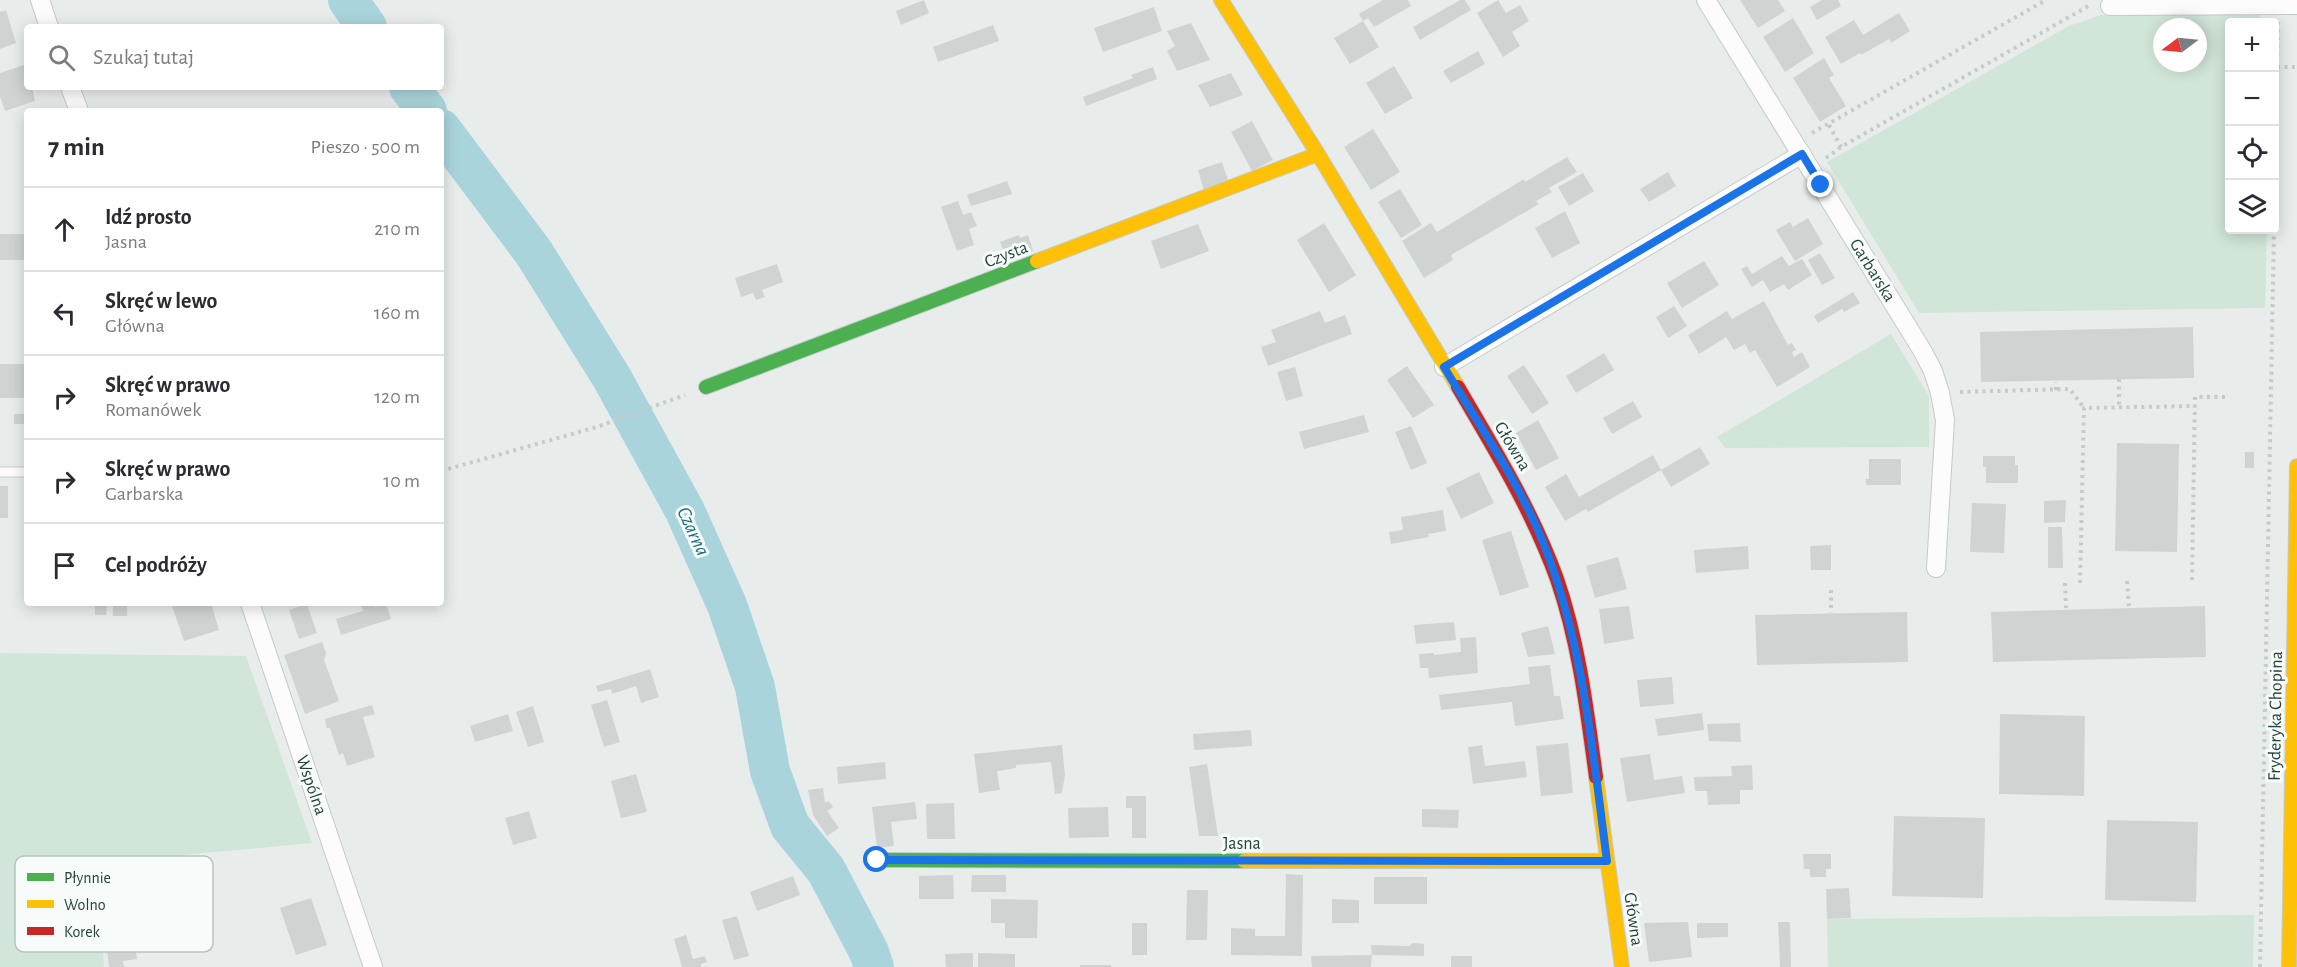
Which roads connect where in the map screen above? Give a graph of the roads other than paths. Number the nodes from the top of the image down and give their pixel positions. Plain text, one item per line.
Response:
1 (40, 0) edge
2 (1221, 0) edge
3 (1706, 0) edge
4 (2105, 3) edge
5 (2297, 5) edge
6 (48, 24) edge
7 (71, 90) edge
8 (78, 108) edge
9 (1318, 154) junction
10 (1802, 154) junction
11 (1444, 367) junction
12 (706, 387) road end
13 (2297, 466) edge
14 (0, 472) edge
15 (24, 472) edge
16 (1936, 568) dead end
17 (251, 606) edge
18 (877, 860) dead end
19 (1607, 861) junction
20 (373, 967) edge
21 (1622, 967) edge
22 (2289, 967) edge

1 - 6 street
2 - 9 street, Główna
3 - 10 street, Garbarska
4 - 5 street
7 - 8 street
9 - 11 street, Główna
9 - 12 street, Czysta
10 - 11 street
10 - 16 street, Garbarska
11 - 19 street, Główna
13 - 22 street, Fryderyka Chopina
14 - 15 lane
17 - 20 street, Wspólna
18 - 19 street, Jasna
19 - 21 street, Główna

